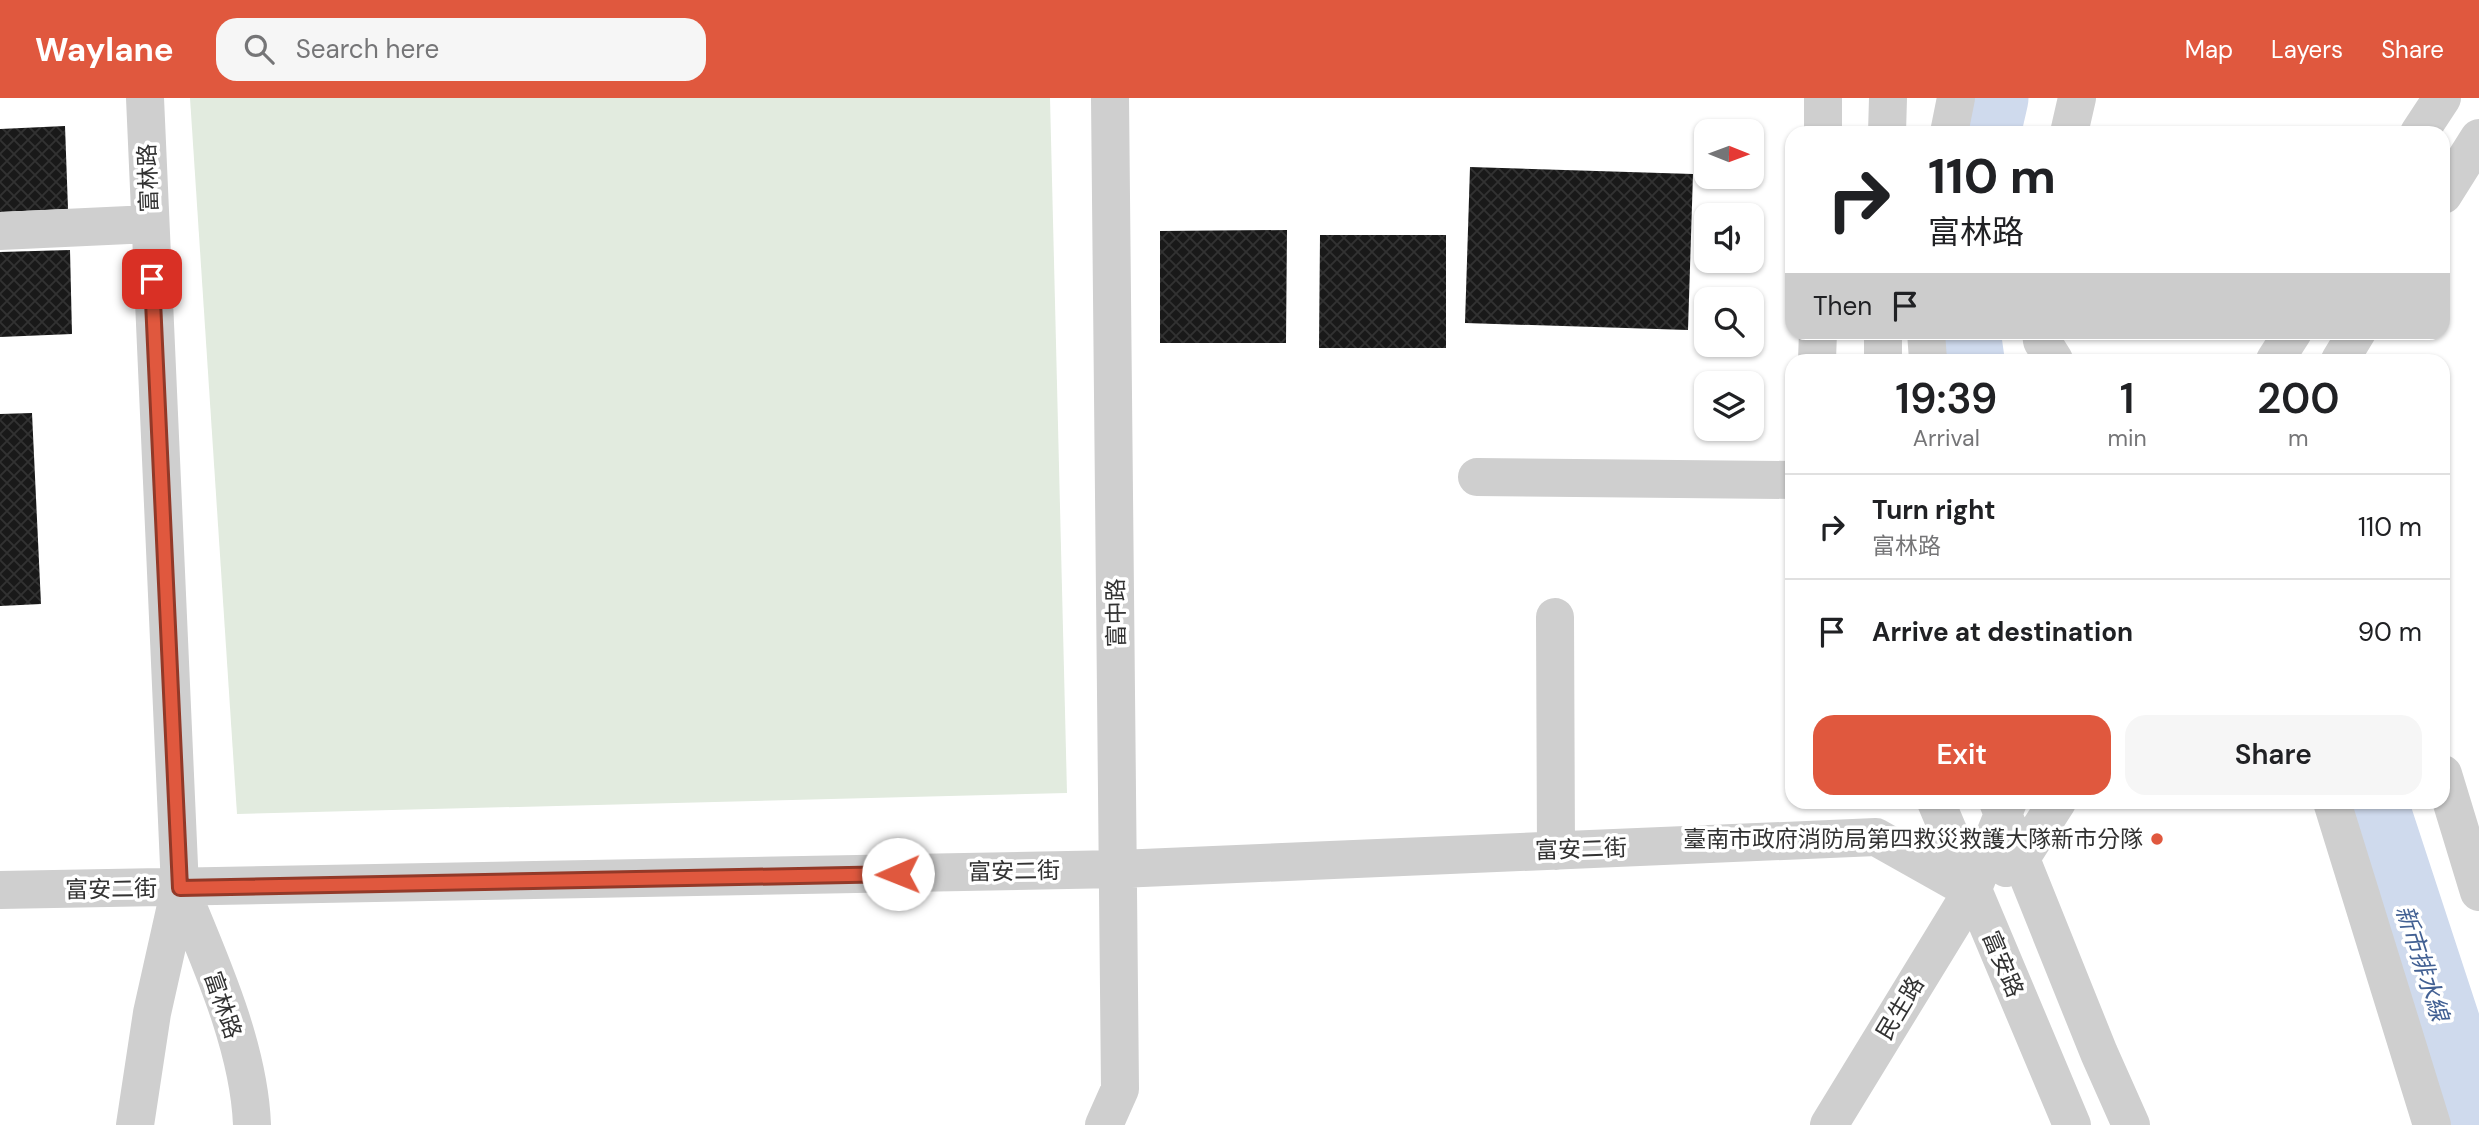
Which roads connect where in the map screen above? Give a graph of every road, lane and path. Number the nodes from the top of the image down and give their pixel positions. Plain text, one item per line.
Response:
1 (145, 98) edge
2 (1110, 98) edge
3 (1823, 98) edge
4 (1888, 98) edge
5 (1956, 98) edge
6 (2077, 98) edge
7 (2442, 98) edge
8 (1822, 126) edge
9 (1887, 126) edge
10 (1951, 126) edge
11 (2071, 126) edge
12 (2424, 126) edge
13 (2479, 138) edge
14 (2450, 184) edge
15 (150, 224) junction
16 (0, 232) edge
17 (1477, 477) dead end
18 (1785, 480) edge
19 (1555, 617) dead end
20 (2450, 797) edge
21 (1939, 809) edge
22 (2002, 809) edge
23 (2004, 809) edge
24 (2052, 809) edge
25 (2334, 809) edge
26 (1556, 850) junction
27 (2021, 858) junction
28 (1119, 869) junction
29 (180, 888) junction
30 (0, 890) edge
31 (1972, 891) junction
32 (2479, 892) edge
33 (135, 1125) edge
34 (252, 1125) edge
35 (1104, 1125) edge
36 (1829, 1125) edge
37 (2072, 1125) edge
38 (2131, 1125) edge
39 (2432, 1125) edge

1 - 15 street, 富林路
2 - 28 street, 富中路
3 - 8 street
4 - 9 street
5 - 10 street
6 - 11 street
7 - 12 street
13 - 14 street
15 - 16 street
15 - 29 street, 富林路
17 - 18 street
19 - 26 street
20 - 32 street
21 - 31 street, 富安路
22 - 31 street, 民生路
23 - 27 street
24 - 27 street, 民生路
25 - 39 street
26 - 28 street, 富安二街
26 - 31 street, 富安二街
27 - 31 street, 民生路
27 - 38 street
28 - 29 street, 富安二街
28 - 35 street, 富中路
29 - 30 street, 富安二街
29 - 33 street, 富林路
29 - 34 street, 富林路
31 - 36 street, 民生路
31 - 37 street, 富安路

